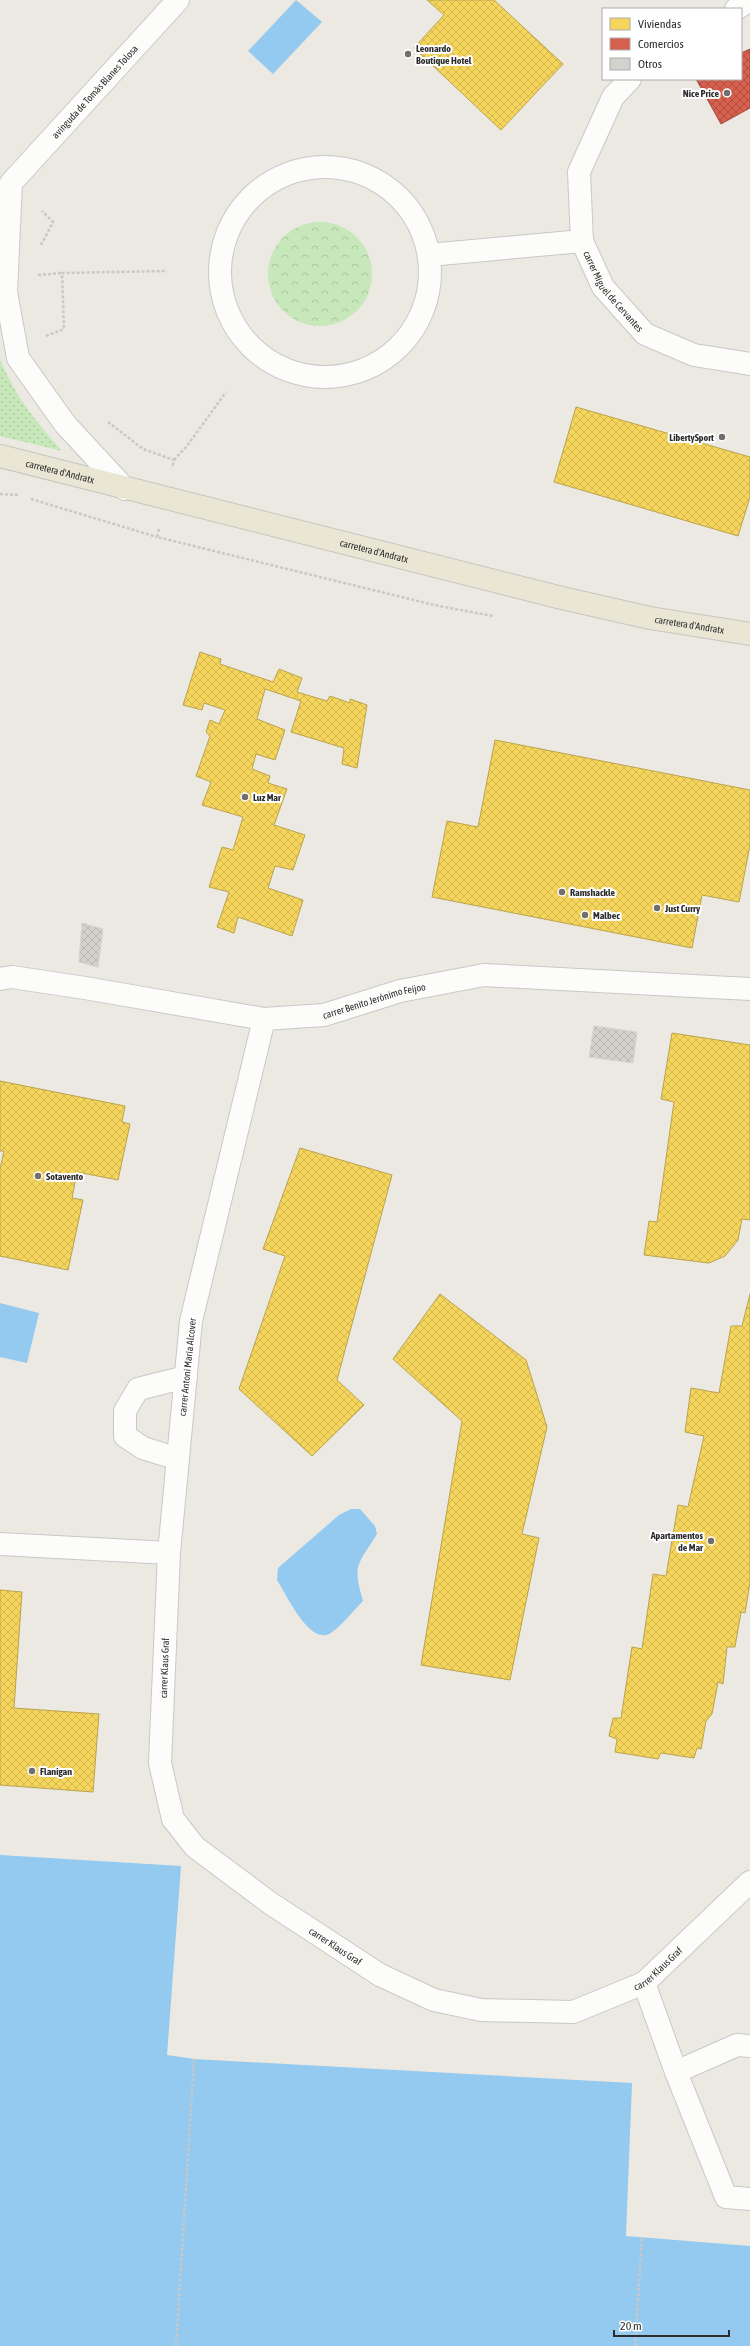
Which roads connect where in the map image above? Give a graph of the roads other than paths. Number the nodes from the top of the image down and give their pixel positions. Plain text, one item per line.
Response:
1 (178, 0) edge
2 (750, 0) edge
3 (738, 8) edge
4 (629, 80) edge
5 (4, 190) edge
6 (582, 240) junction
7 (429, 255) junction
8 (750, 364) edge
9 (0, 456) edge
10 (125, 489) junction
11 (750, 634) edge
12 (0, 979) edge
13 (750, 990) edge
14 (264, 1020) junction
15 (186, 1377) junction
16 (178, 1459) junction
17 (0, 1544) edge
18 (168, 1553) junction
19 (750, 1882) edge
20 (644, 1983) junction
21 (750, 2046) edge
22 (676, 2072) junction
23 (750, 2199) edge

1 - 5 street, avinguda de Tomàs Blanes Tolosa
2 - 3 street
4 - 6 street, carrer Miguel de Cervantes
5 - 10 street
6 - 7 street
6 - 8 street, carrer Miguel de Cervantes
7 - 7 street
9 - 10 main road, carretera d'Andratx
10 - 11 main road, carretera d'Andratx
12 - 14 street, carrer Benito Jerónimo Feijoo
13 - 14 street, carrer Benito Jerónimo Feijoo
14 - 15 street, carrer Antoni Maria Alcover
15 - 16 street, carrer Antoni Maria Alcover
15 - 16 street
16 - 18 street, carrer Antoni Maria Alcover
17 - 18 street
18 - 20 street, carrer Klaus Graf
19 - 20 street, carrer Klaus Graf
20 - 22 street
21 - 22 street
22 - 23 street

